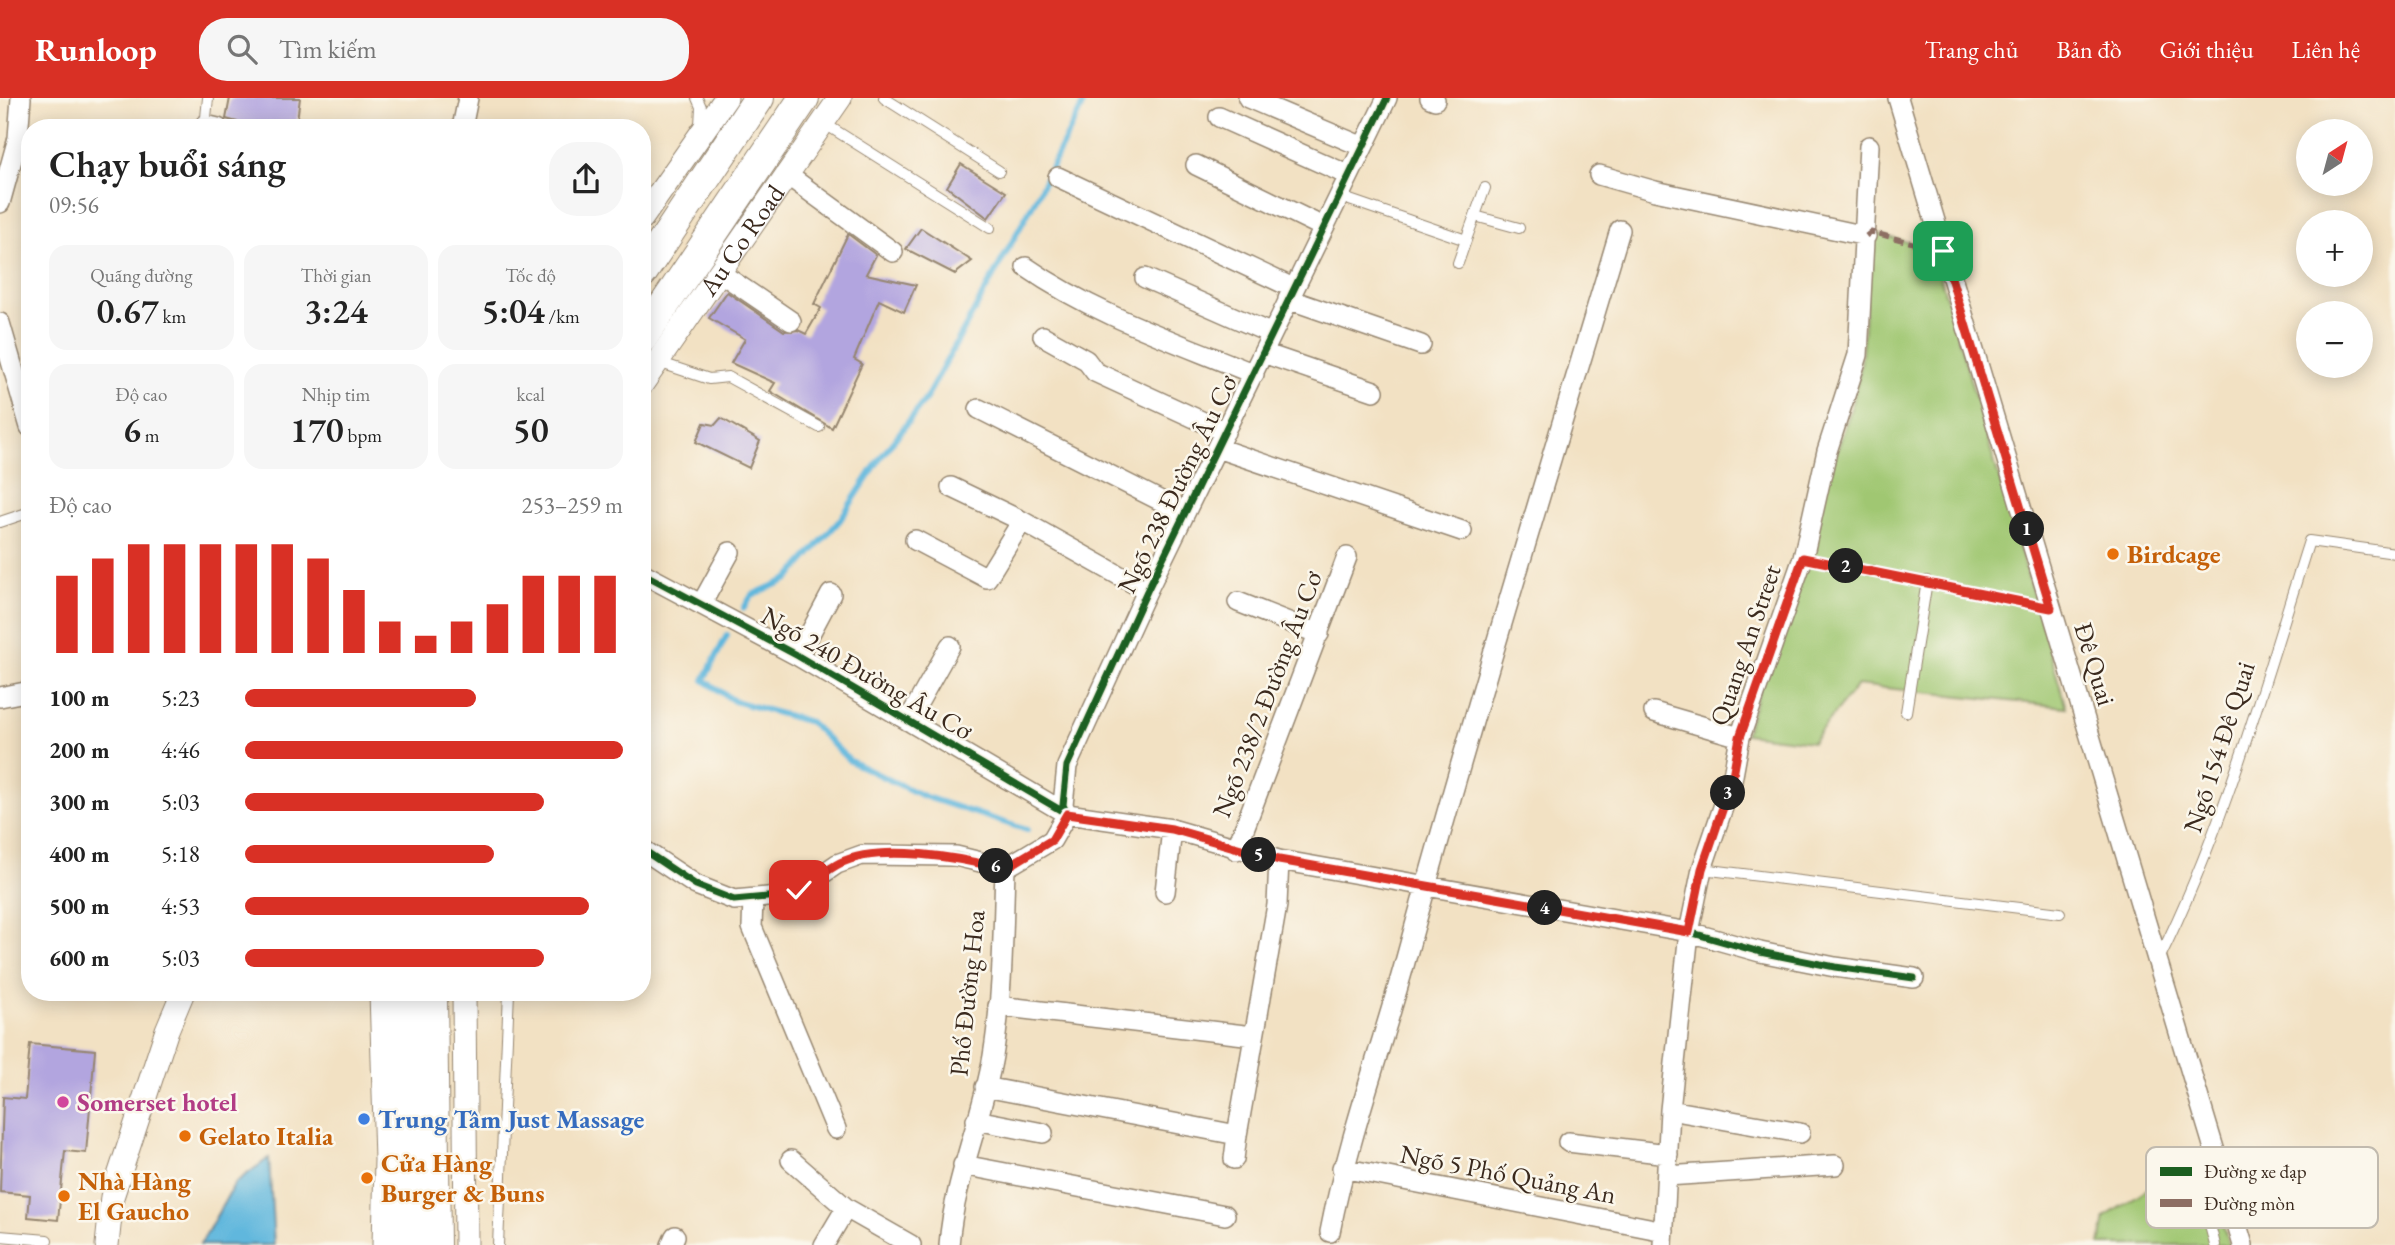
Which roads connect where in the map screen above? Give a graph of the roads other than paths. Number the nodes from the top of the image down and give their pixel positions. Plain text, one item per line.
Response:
1 (20, 98) edge
2 (208, 98) edge
3 (468, 98) edge
4 (697, 98) edge
5 (726, 98) edge
6 (759, 98) edge
7 (840, 98) edge
8 (884, 98) edge
9 (1248, 98) edge
10 (1387, 98) edge
11 (1898, 98) edge
12 (803, 106) edge
13 (1219, 117) dead end
14 (22, 119) edge
15 (209, 119) edge
16 (464, 119) edge
17 (700, 133) junction
18 (1361, 146) junction
19 (1869, 146) dead end
20 (21, 147) edge
21 (1196, 165) dead end
22 (999, 171) dead end
23 (786, 174) junction
24 (1599, 175) dead end
25 (1348, 176) junction
26 (1058, 177) dead end
27 (1485, 188) dead end
28 (1338, 197) junction
29 (0, 203) edge
30 (651, 205) edge
31 (1475, 216) junction
32 (1323, 227) junction
33 (990, 228) dead end
34 (1519, 228) dead end
35 (1620, 230) dead end
36 (1866, 236) junction
37 (1466, 240) junction
38 (892, 252) dead end
39 (651, 260) edge
40 (1458, 263) dead end
41 (1026, 267) dead end
42 (719, 272) junction
43 (1144, 278) dead end
44 (1291, 293) junction
45 (791, 321) dead end
46 (0, 323) edge
47 (1272, 334) junction
48 (1043, 336) dead end
49 (1421, 345) dead end
50 (651, 348) edge
51 (651, 349) edge
52 (651, 350) edge
53 (1263, 354) junction
54 (1254, 374) junction
55 (1374, 391) dead end
56 (21, 396) edge
57 (979, 409) dead end
58 (819, 426) dead end
59 (1221, 440) junction
60 (951, 487) dead end
61 (1185, 513) junction
62 (21, 515) edge
63 (1022, 521) junction
64 (0, 522) edge
65 (1462, 531) dead end
66 (915, 540) dead end
67 (730, 552) dead end
68 (2395, 553) edge
69 (1347, 557) dead end
70 (1803, 558) junction
71 (651, 578) edge
72 (1927, 581) junction
73 (1147, 591) junction
74 (831, 594) dead end
75 (1238, 602) dead end
76 (702, 603) junction
77 (2051, 608) junction
78 (1319, 634) junction
79 (950, 646) dead end
80 (798, 656) junction
81 (21, 693) edge
82 (0, 697) edge
83 (1654, 712) dead end
84 (1906, 712) dead end
85 (908, 721) junction
86 (1740, 737) junction
87 (1067, 814) junction
88 (1172, 829) junction
89 (1236, 850) junction
90 (651, 855) edge
91 (1279, 860) junction
92 (1004, 869) junction
93 (1702, 869) junction
94 (1425, 887) junction
95 (1165, 892) dead end
96 (753, 899) junction
97 (2060, 913) dead end
98 (1689, 932) junction
99 (2158, 962) junction
100 (1914, 978) dead end
101 (179, 1001) edge
102 (381, 1001) edge
103 (405, 1001) edge
104 (431, 1001) edge
105 (464, 1001) edge
106 (509, 1001) edge
107 (998, 1006) junction
108 (1253, 1037) junction
109 (985, 1087) junction
110 (1670, 1110) junction
111 (975, 1120) junction
112 (836, 1129) dead end
113 (1043, 1133) dead end
114 (1800, 1133) dead end
115 (1237, 1135) junction
116 (1569, 1142) dead end
117 (2214, 1147) edge
118 (1668, 1154) junction
119 (1234, 1159) dead end
120 (790, 1160) dead end
121 (962, 1165) junction
122 (1835, 1165) dead end
123 (1342, 1168) junction
124 (1667, 1176) junction
125 (420, 1205) junction
126 (846, 1209) junction
127 (1225, 1215) dead end
128 (2211, 1228) edge
129 (2238, 1228) edge
130 (1330, 1232) dead end
131 (0, 1236) edge
132 (1663, 1238) edge
133 (47, 1240) dead end
134 (107, 1245) edge
135 (384, 1245) edge
136 (408, 1245) edge
137 (435, 1245) edge
138 (467, 1245) edge
139 (498, 1245) edge
140 (824, 1245) edge
141 (911, 1245) edge
142 (949, 1245) edge
143 (2215, 1245) edge
144 (2243, 1245) edge

1 - 14 street
2 - 15 lane
3 - 16 street
4 - 17 lane
5 - 17 street
6 - 39 main road
7 - 12 street, Au Co Road
8 - 22 lane
9 - 18 street
10 - 18 street, Ngõ 238 Đường Âu Cơ
11 - 77 street, Đê Quai
12 - 23 street, Au Co Road
12 - 33 lane
12 - 50 main road, Au Co Road
13 - 25 street
17 - 30 street
18 - 25 street, Ngõ 238 Đường Âu Cơ
19 - 36 street, Quang An Street
20 - 29 street
21 - 32 street
23 - 38 street
23 - 42 street, Au Co Road
24 - 36 street
25 - 28 street, Ngõ 238 Đường Âu Cơ
26 - 44 street
27 - 31 lane
28 - 32 street, Ngõ 238 Đường Âu Cơ
28 - 37 lane
31 - 34 lane
31 - 37 lane
32 - 44 street, Ngõ 238 Đường Âu Cơ
35 - 94 street
36 - 70 street, Quang An Street
37 - 40 lane
41 - 54 street
42 - 45 street
42 - 51 street, Au Co Road
43 - 47 street
44 - 47 street, Ngõ 238 Đường Âu Cơ
44 - 49 street
46 - 56 street
47 - 53 street, Ngõ 238 Đường Âu Cơ
48 - 59 street
52 - 58 lane
53 - 54 street, Ngõ 238 Đường Âu Cơ
53 - 55 street
54 - 59 street, Ngõ 238 Đường Âu Cơ
57 - 61 street
59 - 61 street, Ngõ 238 Đường Âu Cơ
59 - 65 street
60 - 63 street
61 - 73 street, Ngõ 238 Đường Âu Cơ
62 - 64 lane
63 - 66 street
63 - 73 street
67 - 76 street
68 - 99 lane, Ngõ 154 Đê Quai
69 - 78 street, Ngõ 238/2 Đường Âu Cơ
70 - 72 lane
70 - 86 street, Quang An Street
71 - 76 street, Ngõ 240 Đường Âu Cơ
72 - 77 lane
72 - 84 lane
73 - 87 street, Ngõ 238 Đường Âu Cơ
74 - 80 street
75 - 78 street
76 - 80 street, Ngõ 240 Đường Âu Cơ
77 - 99 street, Đê Quai
78 - 89 street, Ngõ 238/2 Đường Âu Cơ
79 - 85 street
80 - 85 street, Ngõ 240 Đường Âu Cơ
81 - 82 street
83 - 86 street
85 - 87 street, Ngõ 240 Đường Âu Cơ
86 - 93 street, Quang An Street
87 - 88 street
87 - 92 street
88 - 89 street
88 - 95 street
89 - 91 street
90 - 96 street
91 - 94 street
91 - 108 street
92 - 96 street
92 - 107 street, Phố Đường Hoa
93 - 97 lane
93 - 98 street, Quang An Street
94 - 98 street
94 - 123 street
96 - 112 street
98 - 100 street
98 - 110 street, Quang An Street
99 - 117 street, Đê Quai
101 - 134 street
102 - 135 street
103 - 125 main road
104 - 125 main road
105 - 138 street
106 - 139 lane
107 - 108 street
107 - 109 street, Phố Đường Hoa
108 - 115 street
109 - 111 street, Phố Đường Hoa
109 - 115 street
110 - 114 street
110 - 118 street, Quang An Street
111 - 113 street
111 - 121 street, Phố Đường Hoa
115 - 119 street
116 - 118 street
118 - 124 street, Quang An Street
120 - 126 street
121 - 127 street
121 - 142 street, Phố Đường Hoa
122 - 124 street
123 - 130 street
123 - 132 street, Ngõ 5 Phố Quảng An
124 - 132 street, Quang An Street
125 - 136 main road
125 - 137 main road
126 - 140 street
126 - 141 street
128 - 143 lane
129 - 144 street, Đê Quai
131 - 133 lane

